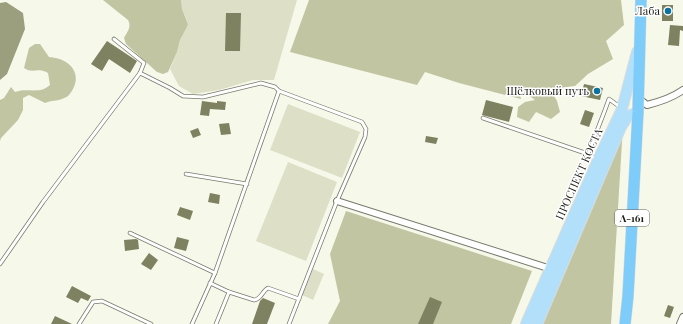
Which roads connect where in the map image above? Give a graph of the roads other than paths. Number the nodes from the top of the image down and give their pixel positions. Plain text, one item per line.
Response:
1 (641, 0) edge
2 (640, 30) junction
3 (114, 39) dead end
4 (140, 73) junction
5 (683, 90) edge
6 (279, 91) junction
7 (610, 95) dead end
8 (638, 98) junction
9 (608, 99) junction
10 (622, 109) junction
11 (638, 112) junction
12 (482, 118) dead end
13 (588, 154) junction
14 (602, 161) junction
15 (186, 174) dead end
16 (247, 184) junction
17 (337, 201) junction
18 (130, 233) dead end
19 (0, 264) edge
20 (551, 269) junction
21 (215, 273) junction
22 (210, 283) junction
23 (229, 292) junction
24 (299, 298) junction
25 (683, 317) edge
26 (79, 324) edge
27 (151, 324) edge
28 (192, 324) edge
29 (216, 324) edge
30 (289, 324) edge
31 (526, 324) edge
32 (537, 324) edge
33 (625, 324) edge
34 (680, 324) edge

1 - 2 highway, А-161
2 - 8 highway, А-161
2 - 10 main road, ПРОСПЕКТ КОСТА
3 - 4 lane
4 - 6 lane
4 - 19 lane
5 - 8 street
6 - 16 lane
6 - 17 lane
7 - 9 lane
8 - 10 main road
8 - 11 highway, А-161
9 - 10 lane
9 - 13 lane
10 - 14 main road, ПРОСПЕКТ КОСТА
11 - 14 main road, ПРОСПЕКТ КОСТА
11 - 33 highway, А-161
12 - 13 lane
13 - 14 lane
14 - 20 main road, ПРОСПЕКТ КОСТА
14 - 32 main road, ПРОСПЕКТ КОСТА
15 - 16 lane
16 - 21 lane
17 - 20 street
17 - 24 lane
18 - 21 lane
20 - 31 main road, ПРОСПЕКТ КОСТА
21 - 22 lane
22 - 23 lane
22 - 28 lane
23 - 24 lane
23 - 29 lane
24 - 30 lane
25 - 34 street
26 - 27 lane

